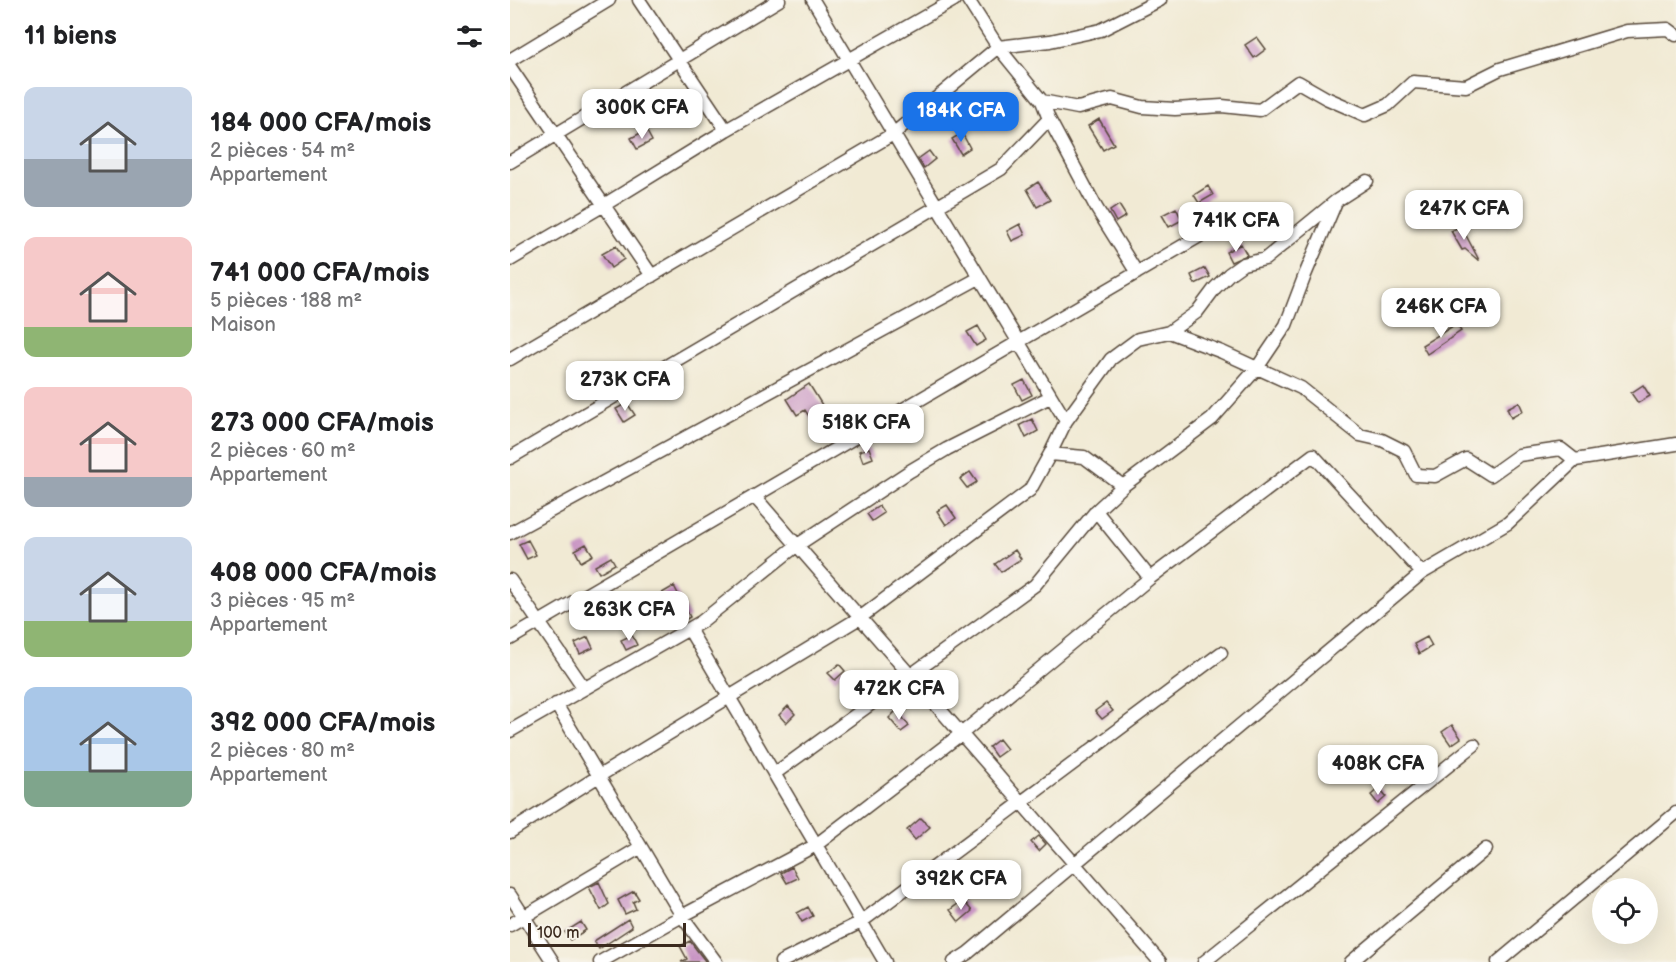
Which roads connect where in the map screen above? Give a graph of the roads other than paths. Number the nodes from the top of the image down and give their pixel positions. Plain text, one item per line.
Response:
1 (609, 0) edge
2 (639, 0) edge
3 (779, 0) edge
4 (813, 0) edge
5 (954, 0) edge
6 (968, 0) edge
7 (1160, 0) edge
8 (1673, 31) edge
9 (998, 47) junction
10 (510, 60) edge
11 (680, 60) junction
12 (849, 60) junction
13 (510, 67) edge
14 (1042, 101) junction
15 (1049, 119) junction
16 (726, 130) junction
17 (893, 134) junction
18 (556, 135) junction
19 (510, 162) edge
20 (1367, 181) dead end
21 (1336, 201) junction
22 (604, 205) junction
23 (937, 207) junction
24 (1227, 220) dead end
25 (510, 260) edge
26 (1137, 273) junction
27 (652, 276) junction
28 (979, 278) junction
29 (1169, 332) junction
30 (1018, 342) junction
31 (510, 359) edge
32 (1257, 368) junction
33 (1050, 397) junction
34 (1066, 421) junction
35 (1676, 444) edge
36 (1050, 454) junction
37 (510, 458) edge
38 (1575, 460) junction
39 (1123, 486) junction
40 (754, 496) junction
41 (1096, 511) junction
42 (510, 533) edge
43 (796, 546) junction
44 (1422, 573) junction
45 (1150, 578) junction
46 (510, 580) edge
47 (861, 617) junction
48 (539, 622) junction
49 (689, 629) junction
50 (510, 639) edge
51 (1221, 653) dead end
52 (910, 675) junction
53 (584, 688) junction
54 (729, 697) junction
55 (556, 704) junction
56 (510, 731) edge
57 (961, 734) junction
58 (1474, 745) dead end
59 (774, 774) junction
60 (599, 776) junction
61 (1021, 802) junction
62 (1676, 813) edge
63 (510, 832) edge
64 (816, 845) junction
65 (641, 847) junction
66 (1486, 849) dead end
67 (1074, 864) junction
68 (510, 895) edge
69 (682, 916) junction
70 (524, 917) junction
71 (861, 922) junction
72 (510, 925) edge
73 (553, 962) edge
74 (600, 962) edge
75 (716, 962) edge
76 (781, 962) edge
77 (885, 962) edge
78 (954, 962) edge
79 (1160, 962) edge
80 (1204, 962) edge
81 (1351, 962) edge
82 (1498, 962) edge

1 - 10 street
2 - 11 street
3 - 11 street
4 - 12 street
5 - 12 street
6 - 9 street
7 - 9 street
8 - 14 street
9 - 14 street
9 - 17 street
11 - 16 street
11 - 18 street
12 - 16 street
12 - 17 street
13 - 18 street
14 - 15 street
15 - 23 street
15 - 26 street
16 - 22 street
17 - 23 street
17 - 27 street
18 - 19 street
18 - 22 street
20 - 21 street
21 - 29 street
21 - 32 street
22 - 25 street
22 - 27 street
23 - 28 street
23 - 37 street
24 - 26 street
26 - 30 street
27 - 31 street
28 - 30 street
28 - 42 street
29 - 32 street
29 - 34 street
30 - 33 street
30 - 40 street
32 - 38 street
32 - 39 street
33 - 34 street
33 - 43 street
34 - 36 street
35 - 38 street
36 - 39 street
36 - 47 street
38 - 44 street
39 - 41 street
40 - 43 street
40 - 48 street
41 - 45 street
41 - 52 street
43 - 47 street
43 - 49 street
44 - 45 street
44 - 67 street
45 - 57 street
46 - 48 street
47 - 52 street
47 - 54 street
48 - 50 street
48 - 53 street
49 - 53 street
49 - 54 street
51 - 61 street
52 - 57 street
52 - 59 street
53 - 55 street
54 - 59 street
54 - 60 street
55 - 56 street
55 - 60 street
57 - 61 street
57 - 64 street
58 - 80 street
59 - 64 street
60 - 63 street
60 - 65 street
61 - 67 street
61 - 71 street
62 - 82 street
64 - 69 street
64 - 71 street
65 - 69 street
65 - 70 street
66 - 81 street
67 - 78 street
67 - 79 street
68 - 70 street
69 - 74 street
69 - 75 street
70 - 72 street
70 - 73 street
71 - 76 street
71 - 77 street

